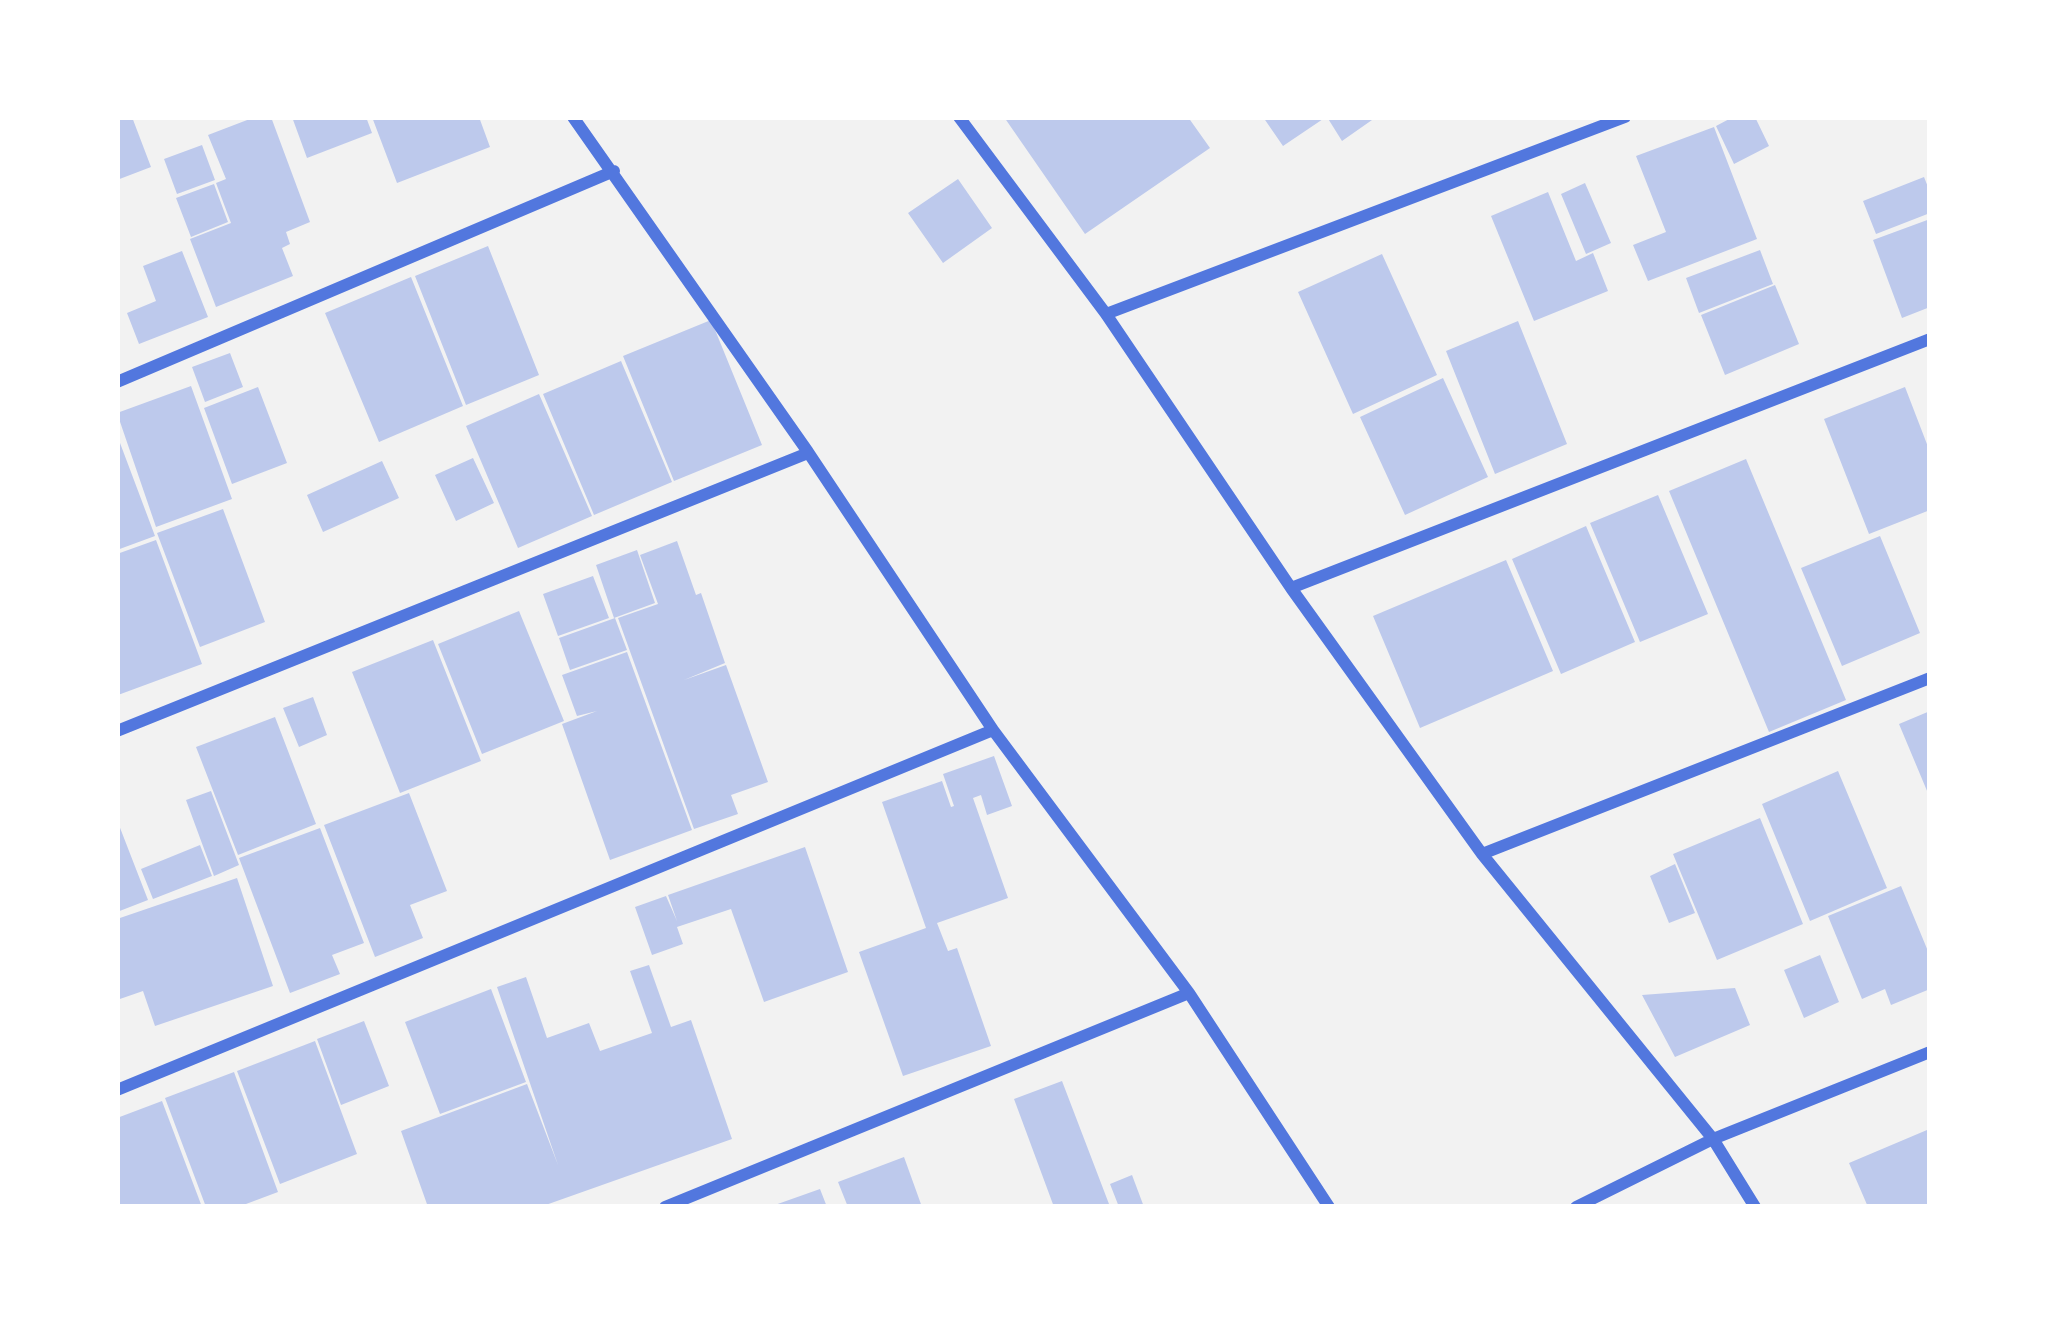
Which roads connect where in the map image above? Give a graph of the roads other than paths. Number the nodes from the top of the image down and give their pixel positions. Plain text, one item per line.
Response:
1 (572, 117) edge
2 (958, 117) edge
3 (1625, 117) edge
4 (614, 170) junction
5 (1106, 314) junction
6 (1930, 339) edge
7 (117, 382) edge
8 (808, 453) junction
9 (1291, 588) junction
10 (1930, 678) edge
11 (993, 730) junction
12 (117, 731) edge
13 (1482, 854) junction
14 (1189, 993) junction
15 (1930, 1052) edge
16 (117, 1090) edge
17 (1713, 1139) junction
18 (664, 1207) edge
19 (1329, 1207) edge
20 (1576, 1207) edge
21 (1755, 1207) edge

1 - 4 street
2 - 5 street
3 - 5 street
4 - 7 street
4 - 8 street
5 - 9 street
6 - 9 street
8 - 11 street
8 - 12 street
9 - 13 street
10 - 13 street
11 - 14 street
11 - 16 street
13 - 17 street
14 - 18 street
14 - 19 street
15 - 17 street
17 - 20 street
17 - 21 street

